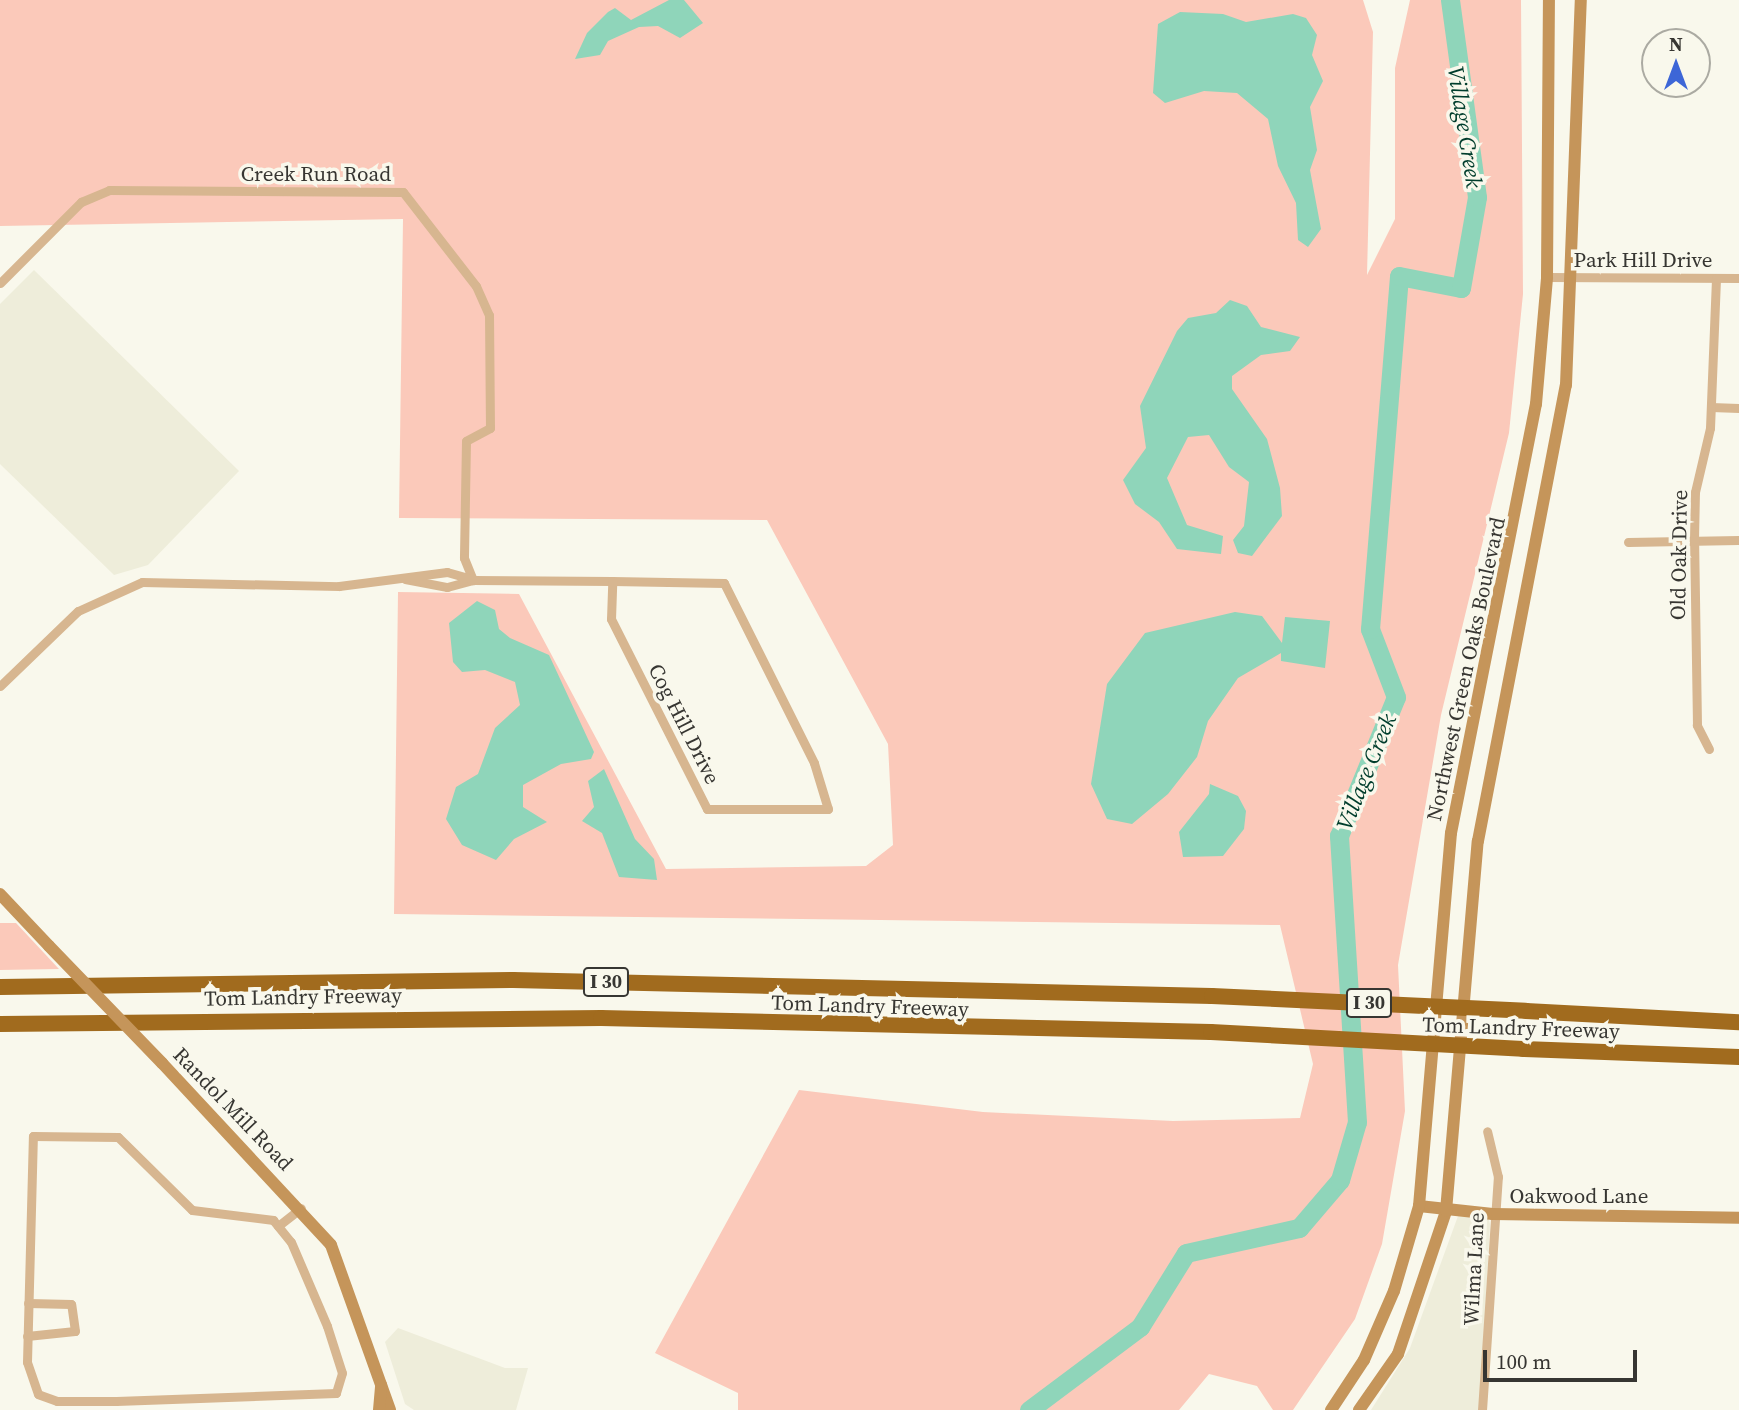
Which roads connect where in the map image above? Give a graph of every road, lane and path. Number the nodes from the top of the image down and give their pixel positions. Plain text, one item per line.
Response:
1 (1549, 0) edge
2 (1581, 0) edge
3 (1547, 277) junction
4 (1575, 277) junction
5 (1716, 278) junction
6 (1739, 278) edge
7 (0, 283) edge
8 (1712, 407) junction
9 (1739, 408) edge
10 (1693, 539) junction
11 (1739, 540) edge
12 (1628, 541) dead end
13 (405, 579) junction
14 (472, 580) junction
15 (612, 581) junction
16 (0, 686) edge
17 (1709, 749) dead end
18 (0, 894) edge
19 (0, 987) edge
20 (1739, 1022) edge
21 (0, 1024) edge
22 (1739, 1057) edge
23 (1488, 1131) dead end
24 (1419, 1206) junction
25 (302, 1208) junction
26 (1446, 1211) junction
27 (1493, 1214) junction
28 (1739, 1219) edge
29 (278, 1226) junction
30 (28, 1303) junction
31 (27, 1336) junction
32 (381, 1385) junction
33 (389, 1404) edge
34 (135, 1405) edge
35 (152, 1405) edge
36 (379, 1410) edge
37 (397, 1410) edge
38 (1331, 1410) edge
39 (1359, 1410) edge
40 (1482, 1410) edge

1 - 3 main road, Northwest Green Oaks Boulevard
2 - 4 main road
3 - 4 street, Park Hill Drive
3 - 24 main road, Northwest Green Oaks Boulevard
4 - 5 street, Park Hill Drive
4 - 26 main road
5 - 6 street, Park Hill Drive
5 - 8 street, Old Oak Drive
7 - 14 street, Creek Run Road
8 - 9 street
8 - 10 street, Old Oak Drive
10 - 11 street
10 - 12 street
10 - 17 street, Old Oak Drive
13 - 14 street
13 - 14 street
13 - 16 street
14 - 15 street
15 - 15 street, Cog Hill Drive
18 - 25 main road, Randol Mill Road, bridge
19 - 20 highway, Tom Landry Freeway / I 30, bridge
21 - 22 highway, Tom Landry Freeway / I 30, bridge
23 - 27 street, Wilma Lane
24 - 26 main road, Oakwood Lane
24 - 38 main road, Northwest Green Oaks Boulevard
25 - 29 street
25 - 32 main road, Randol Mill Road
26 - 27 main road, Oakwood Lane
26 - 39 main road
27 - 28 main road, Oakwood Lane
27 - 40 street, Wilma Lane
29 - 30 street
29 - 35 street
30 - 31 street
30 - 31 street
31 - 34 street
32 - 33 main road, Randol Mill Road
32 - 36 main road, Randol Mill Road
33 - 37 main road, Randol Mill Road
34 - 35 street

